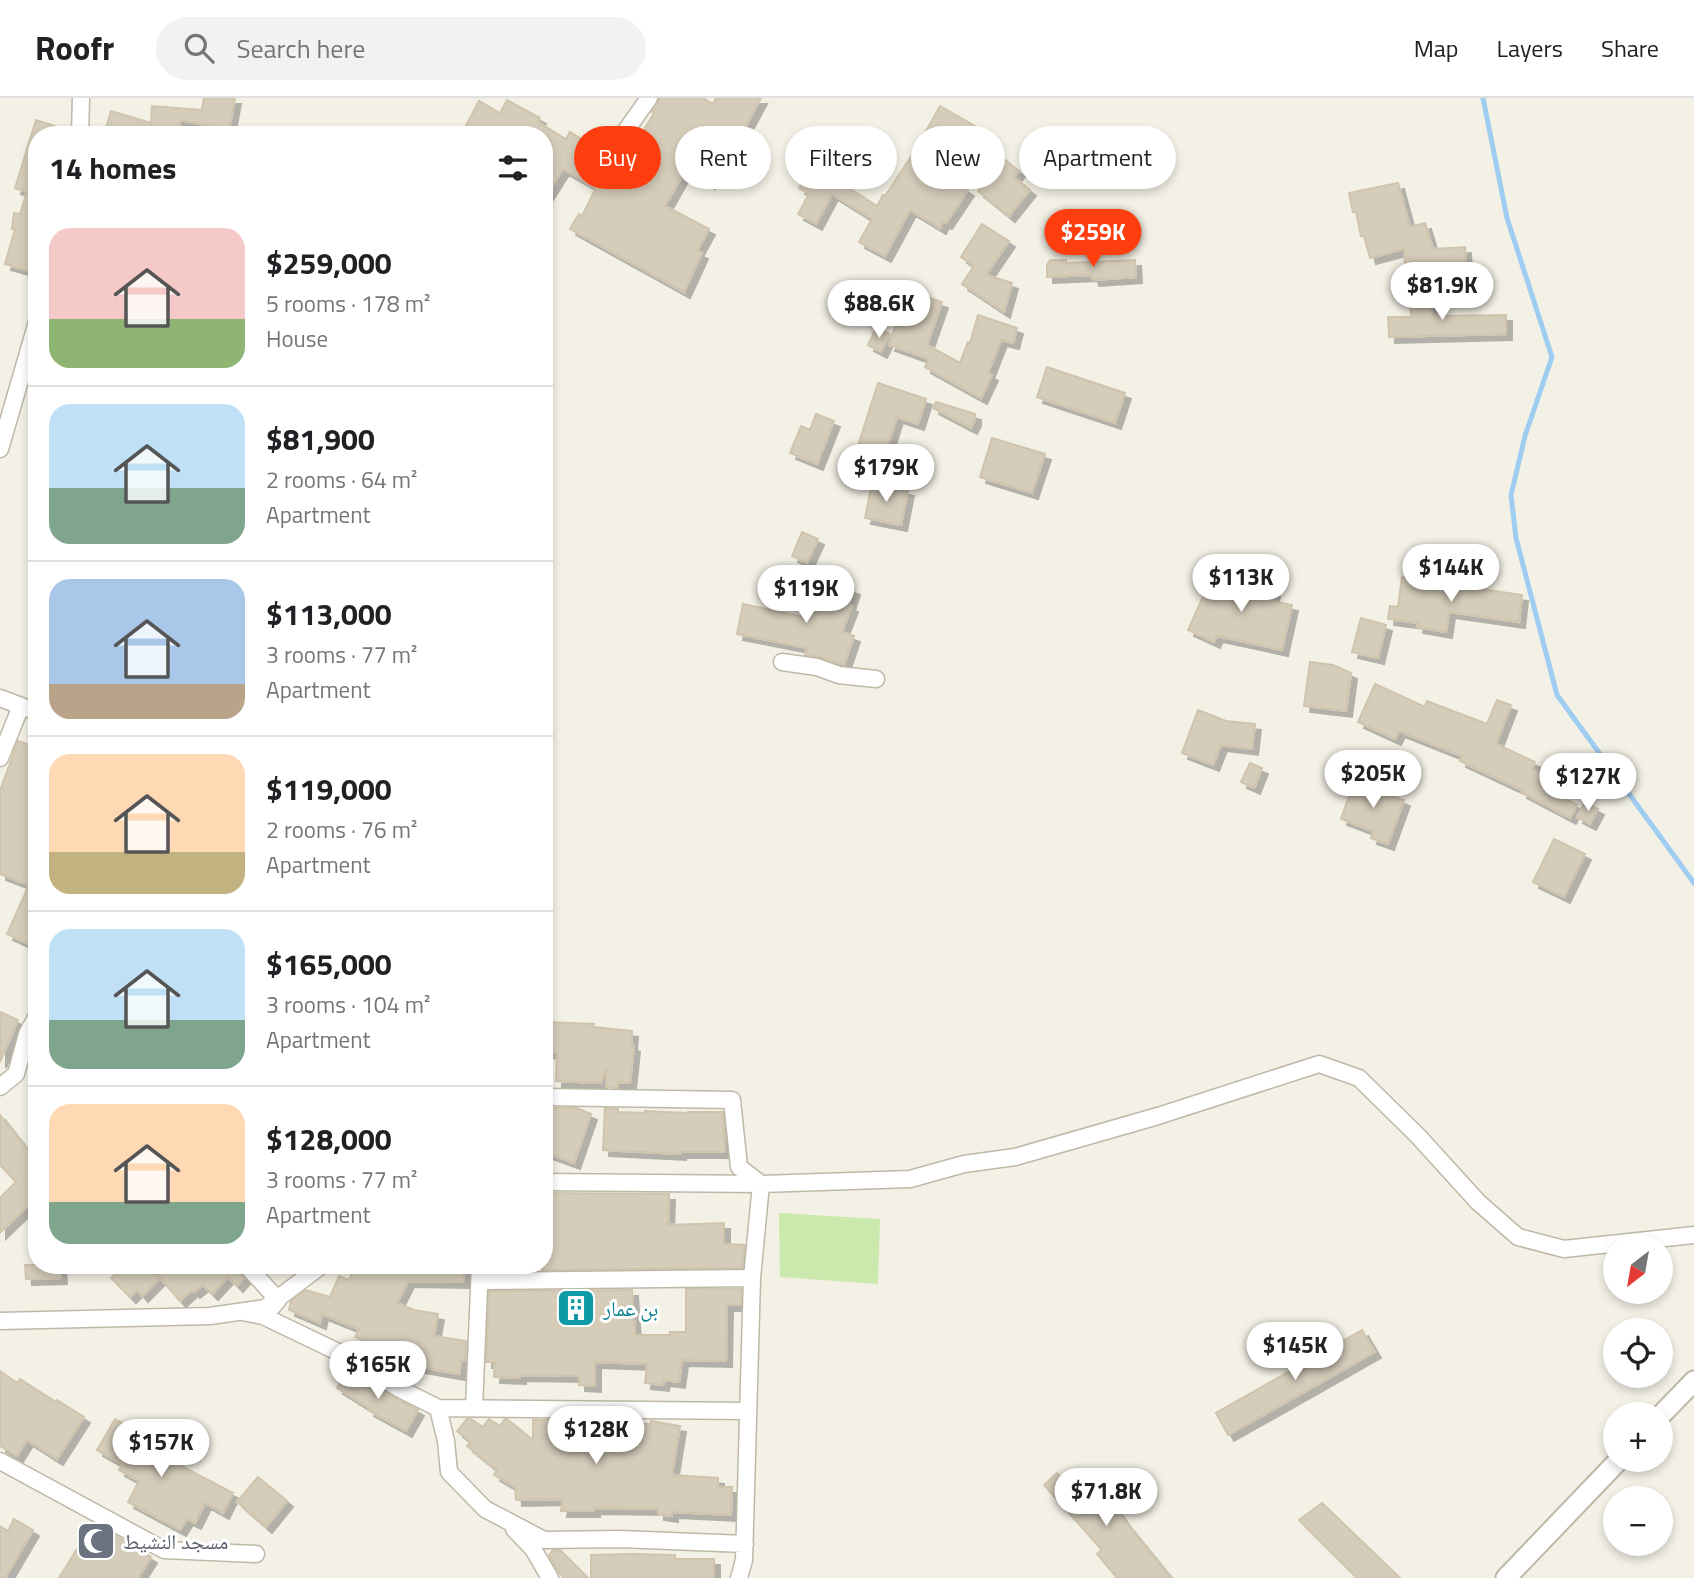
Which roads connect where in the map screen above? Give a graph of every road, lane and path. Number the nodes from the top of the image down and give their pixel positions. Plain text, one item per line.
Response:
1 (80, 98) edge
2 (649, 98) edge
3 (80, 126) edge
4 (629, 126) edge
5 (28, 353) edge
6 (0, 449) edge
7 (782, 662) dead end
8 (876, 679) dead end
9 (0, 698) edge
10 (20, 706) junction
11 (28, 709) edge
12 (0, 758) edge
13 (28, 1032) edge
14 (0, 1087) edge
15 (553, 1097) edge
16 (553, 1182) edge
17 (761, 1184) junction
18 (1694, 1236) edge
19 (254, 1274) edge
20 (311, 1274) edge
21 (480, 1274) edge
22 (534, 1274) edge
23 (752, 1278) junction
24 (278, 1300) junction
25 (242, 1312) junction
26 (263, 1316) junction
27 (0, 1321) edge
28 (1694, 1381) edge
29 (1673, 1403) edge
30 (438, 1408) junction
31 (474, 1408) junction
32 (748, 1411) junction
33 (0, 1461) edge
34 (1608, 1472) edge
35 (505, 1520) junction
36 (745, 1544) junction
37 (256, 1554) dead end
38 (550, 1578) edge
39 (740, 1578) edge
40 (1506, 1578) edge

1 - 3 street
2 - 4 street
5 - 6 street
7 - 8 street
9 - 10 street
10 - 11 street
10 - 12 street
13 - 14 street
15 - 17 street
16 - 17 street
17 - 18 street
17 - 23 street
19 - 24 street
20 - 24 street
21 - 31 street
22 - 23 street
23 - 32 street
24 - 25 street
24 - 26 street
25 - 26 street
25 - 27 street
26 - 30 street
28 - 29 street
30 - 31 street
30 - 35 street
31 - 32 street
32 - 36 street
33 - 37 street
34 - 40 street
35 - 36 street
35 - 38 street
36 - 39 street

